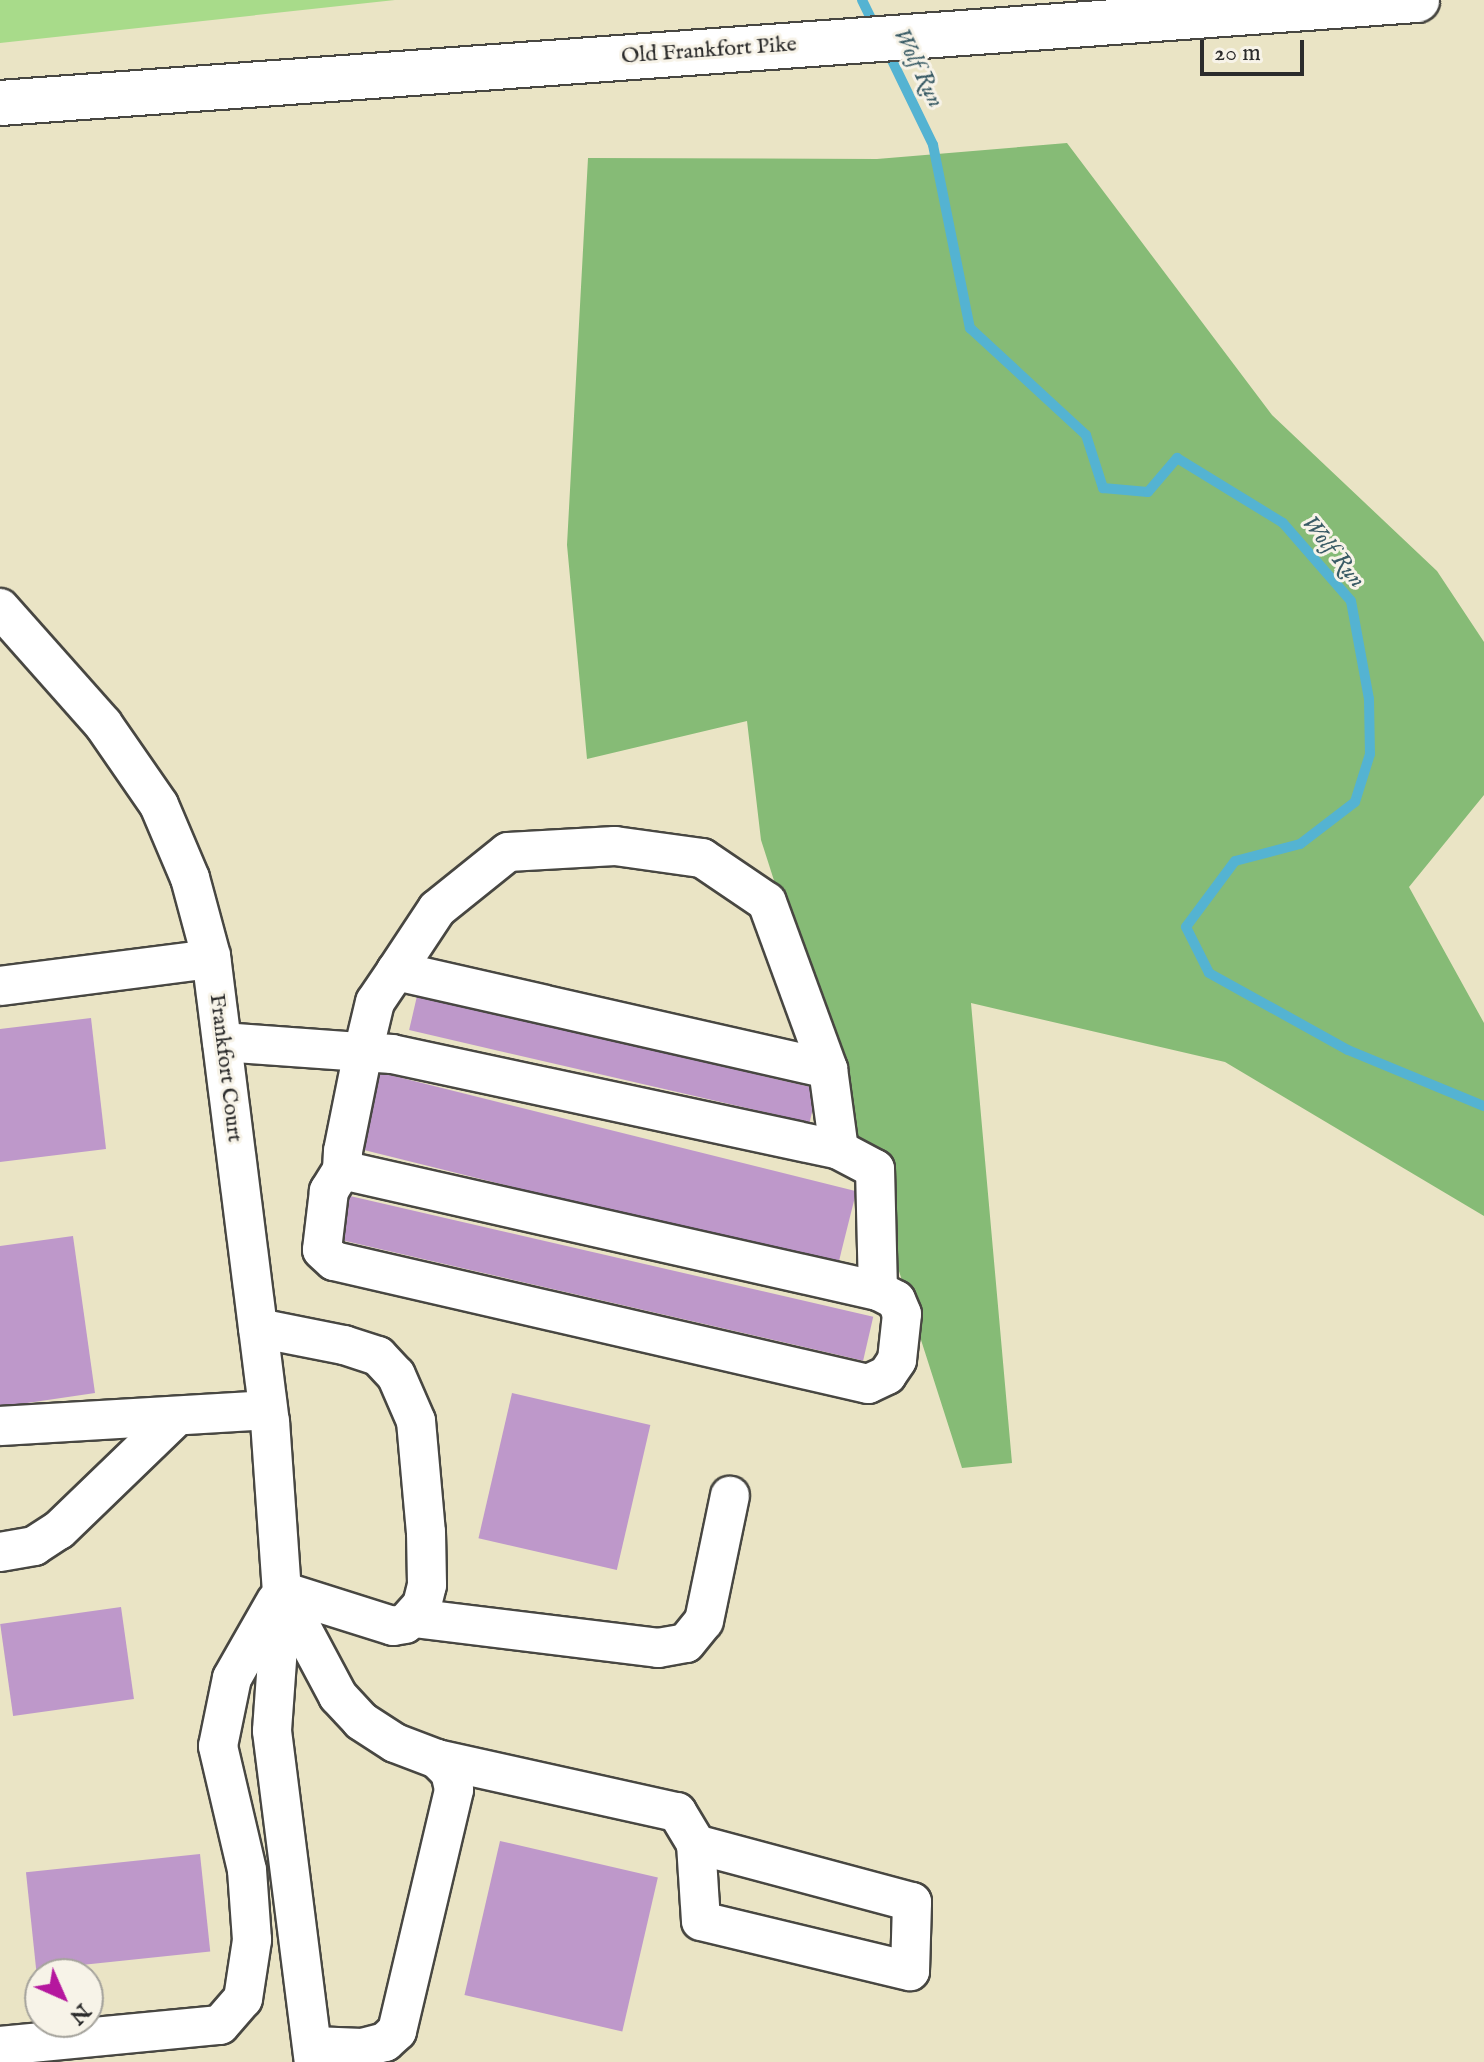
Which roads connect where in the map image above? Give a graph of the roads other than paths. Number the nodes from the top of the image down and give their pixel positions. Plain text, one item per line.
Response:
1 (1417, 0) edge
2 (0, 103) edge
3 (0, 608) edge
4 (211, 959) junction
5 (396, 971) junction
6 (0, 986) edge
7 (222, 1042) junction
8 (363, 1052) junction
9 (828, 1069) junction
10 (839, 1150) junction
11 (342, 1170) junction
12 (878, 1291) junction
13 (258, 1328) junction
14 (268, 1410) junction
15 (177, 1416) junction
16 (0, 1426) edge
17 (730, 1496) dead end
18 (0, 1552) edge
19 (282, 1591) junction
20 (414, 1618) junction
21 (437, 1759) junction
22 (696, 1844) junction
23 (0, 2046) edge
24 (314, 2054) edge

1 - 2 main road, Old Frankfort Pike
3 - 4 street, Frankfort Court
4 - 6 street
4 - 7 street, Frankfort Court
5 - 8 street
5 - 9 street
5 - 9 street
7 - 8 street
7 - 13 street, Frankfort Court
8 - 10 street
8 - 11 street
9 - 10 street
10 - 12 street
11 - 12 street
11 - 12 street
13 - 14 street, Frankfort Court
13 - 20 street
14 - 15 street
14 - 19 street, Frankfort Court
15 - 16 street
15 - 18 street
17 - 20 street
19 - 20 street
19 - 21 street
19 - 23 street
19 - 24 street, Frankfort Court
21 - 22 street
21 - 24 street
22 - 22 street

